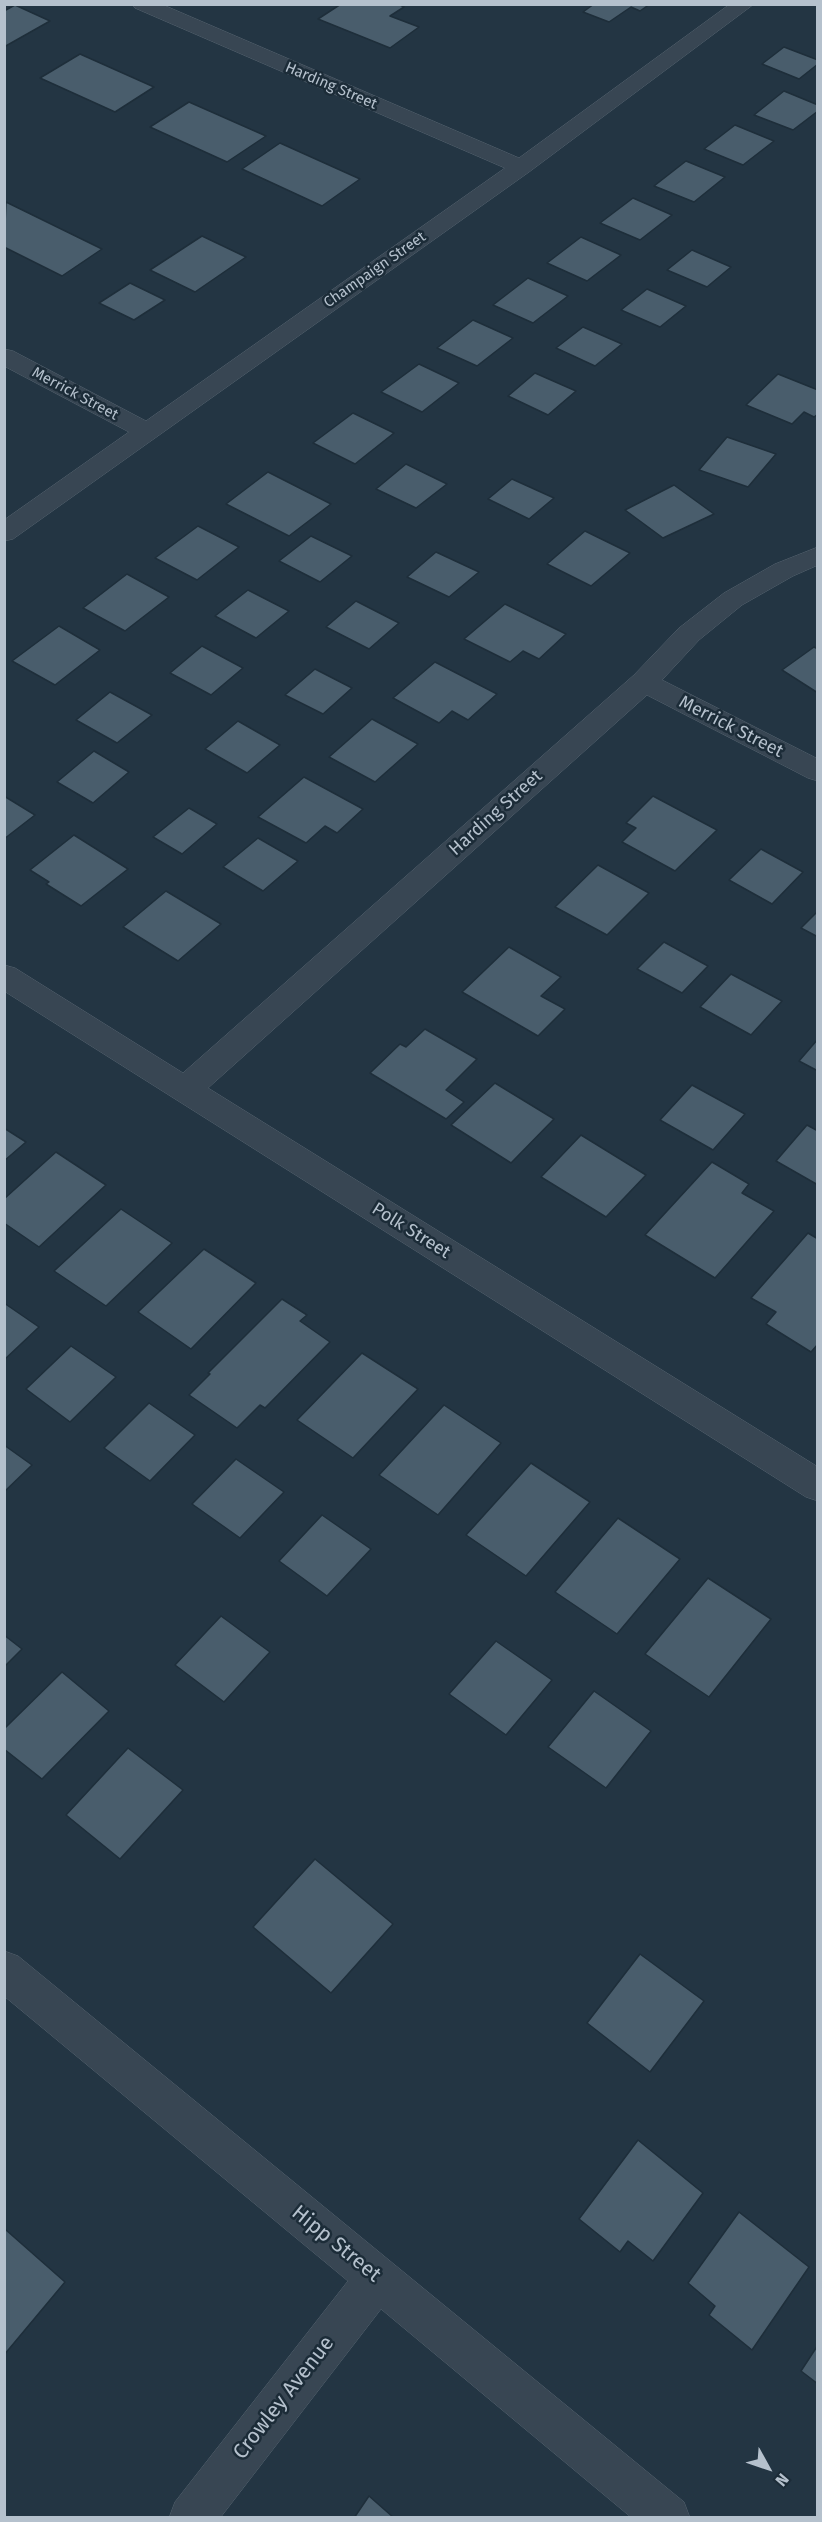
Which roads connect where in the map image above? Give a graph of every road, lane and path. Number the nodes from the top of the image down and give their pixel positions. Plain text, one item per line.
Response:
1 (142, 4) edge
2 (744, 4) edge
3 (521, 167) junction
4 (4, 356) edge
5 (146, 431) junction
6 (4, 533) edge
7 (818, 555) edge
8 (644, 682) junction
9 (818, 771) edge
10 (4, 976) edge
11 (185, 1090) junction
12 (818, 1486) edge
13 (4, 1970) edge
14 (378, 2278) junction
15 (191, 2517) edge
16 (668, 2517) edge

1 - 3 street, Harding Street
2 - 3 street, Champaign Street
3 - 5 street, Champaign Street
4 - 5 street, Merrick Street
5 - 6 street, Champaign Street
7 - 8 street, Harding Street
8 - 9 street, Merrick Street
8 - 11 street, Harding Street
10 - 11 street, Polk Street
11 - 12 street, Polk Street
13 - 14 street, Hipp Street
14 - 15 street, Crowley Avenue
14 - 16 street, Hipp Street

